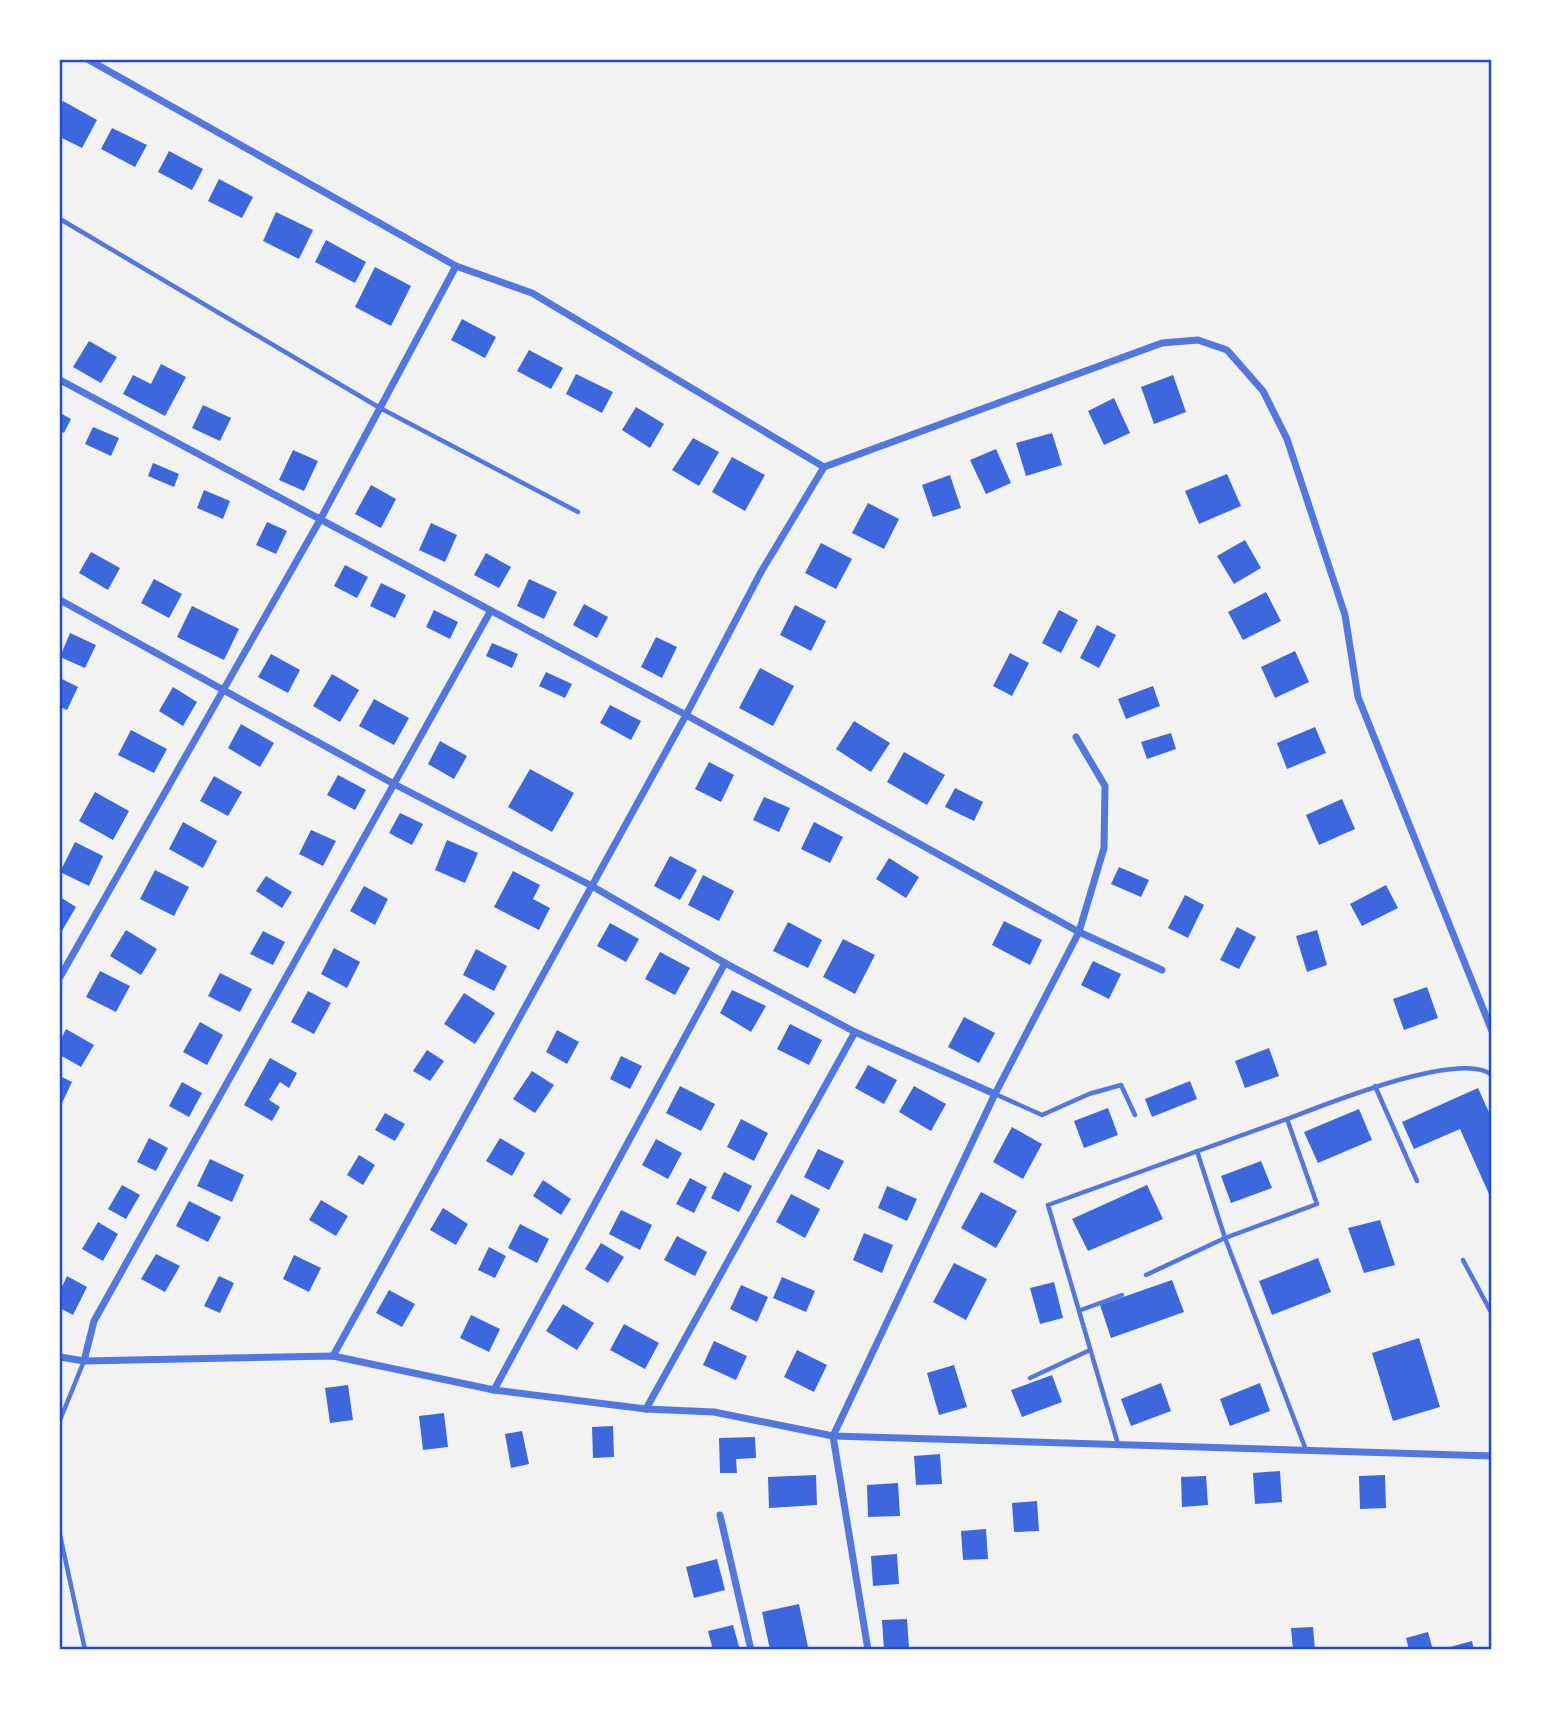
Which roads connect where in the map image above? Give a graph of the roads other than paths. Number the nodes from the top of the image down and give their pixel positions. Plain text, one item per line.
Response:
1 (89, 60) edge
2 (60, 219) edge
3 (456, 266) junction
4 (60, 380) edge
5 (380, 408) junction
6 (824, 467) junction
7 (578, 512) dead end
8 (320, 520) junction
9 (60, 600) edge
10 (490, 612) junction
11 (225, 689) junction
12 (686, 715) junction
13 (1076, 737) dead end
14 (394, 784) junction
15 (590, 885) junction
16 (1079, 932) junction
17 (725, 963) junction
18 (1162, 970) dead end
19 (60, 978) edge
20 (1492, 1031) edge
21 (855, 1032) junction
22 (1492, 1075) edge
23 (1375, 1086) junction
24 (995, 1094) junction
25 (1135, 1115) dead end
26 (1287, 1119) junction
27 (1197, 1151) junction
28 (1417, 1181) dead end
29 (1225, 1238) junction
30 (1463, 1260) dead end
31 (1146, 1275) dead end
32 (1122, 1295) dead end
33 (1081, 1310) junction
34 (1492, 1314) edge
35 (1090, 1350) junction
36 (333, 1356) junction
37 (60, 1357) edge
38 (85, 1361) junction
39 (1030, 1378) dead end
40 (494, 1390) junction
41 (646, 1409) junction
42 (60, 1420) edge
43 (833, 1436) junction
44 (1118, 1445) junction
45 (1306, 1451) junction
46 (1492, 1456) edge
47 (720, 1515) dead end
48 (60, 1535) edge
49 (85, 1650) edge
50 (751, 1650) edge
51 (868, 1650) edge

1 - 3 street
2 - 5 lane
3 - 5 street
3 - 6 street
4 - 8 street
5 - 7 lane
5 - 8 street
6 - 12 street
6 - 20 street
8 - 10 street
8 - 11 street
9 - 11 street
10 - 12 street
10 - 14 street
11 - 14 street
11 - 19 street
12 - 15 street
12 - 16 street
13 - 16 street
14 - 15 street
14 - 38 street
15 - 17 street
15 - 36 street
16 - 18 street
16 - 24 street
17 - 21 street
17 - 40 street
21 - 24 street
21 - 41 street
22 - 23 lane
23 - 26 lane
23 - 28 lane
24 - 25 lane
24 - 43 street
26 - 27 lane
26 - 29 lane
27 - 29 lane
27 - 33 lane
29 - 31 lane
29 - 45 lane
30 - 34 lane
32 - 33 lane
33 - 35 lane
35 - 39 lane
35 - 44 lane
36 - 38 street
36 - 40 street
37 - 38 street
38 - 42 lane
40 - 41 street
41 - 43 street
43 - 44 street
43 - 51 street
44 - 45 street
45 - 46 street
47 - 50 street
48 - 49 lane

